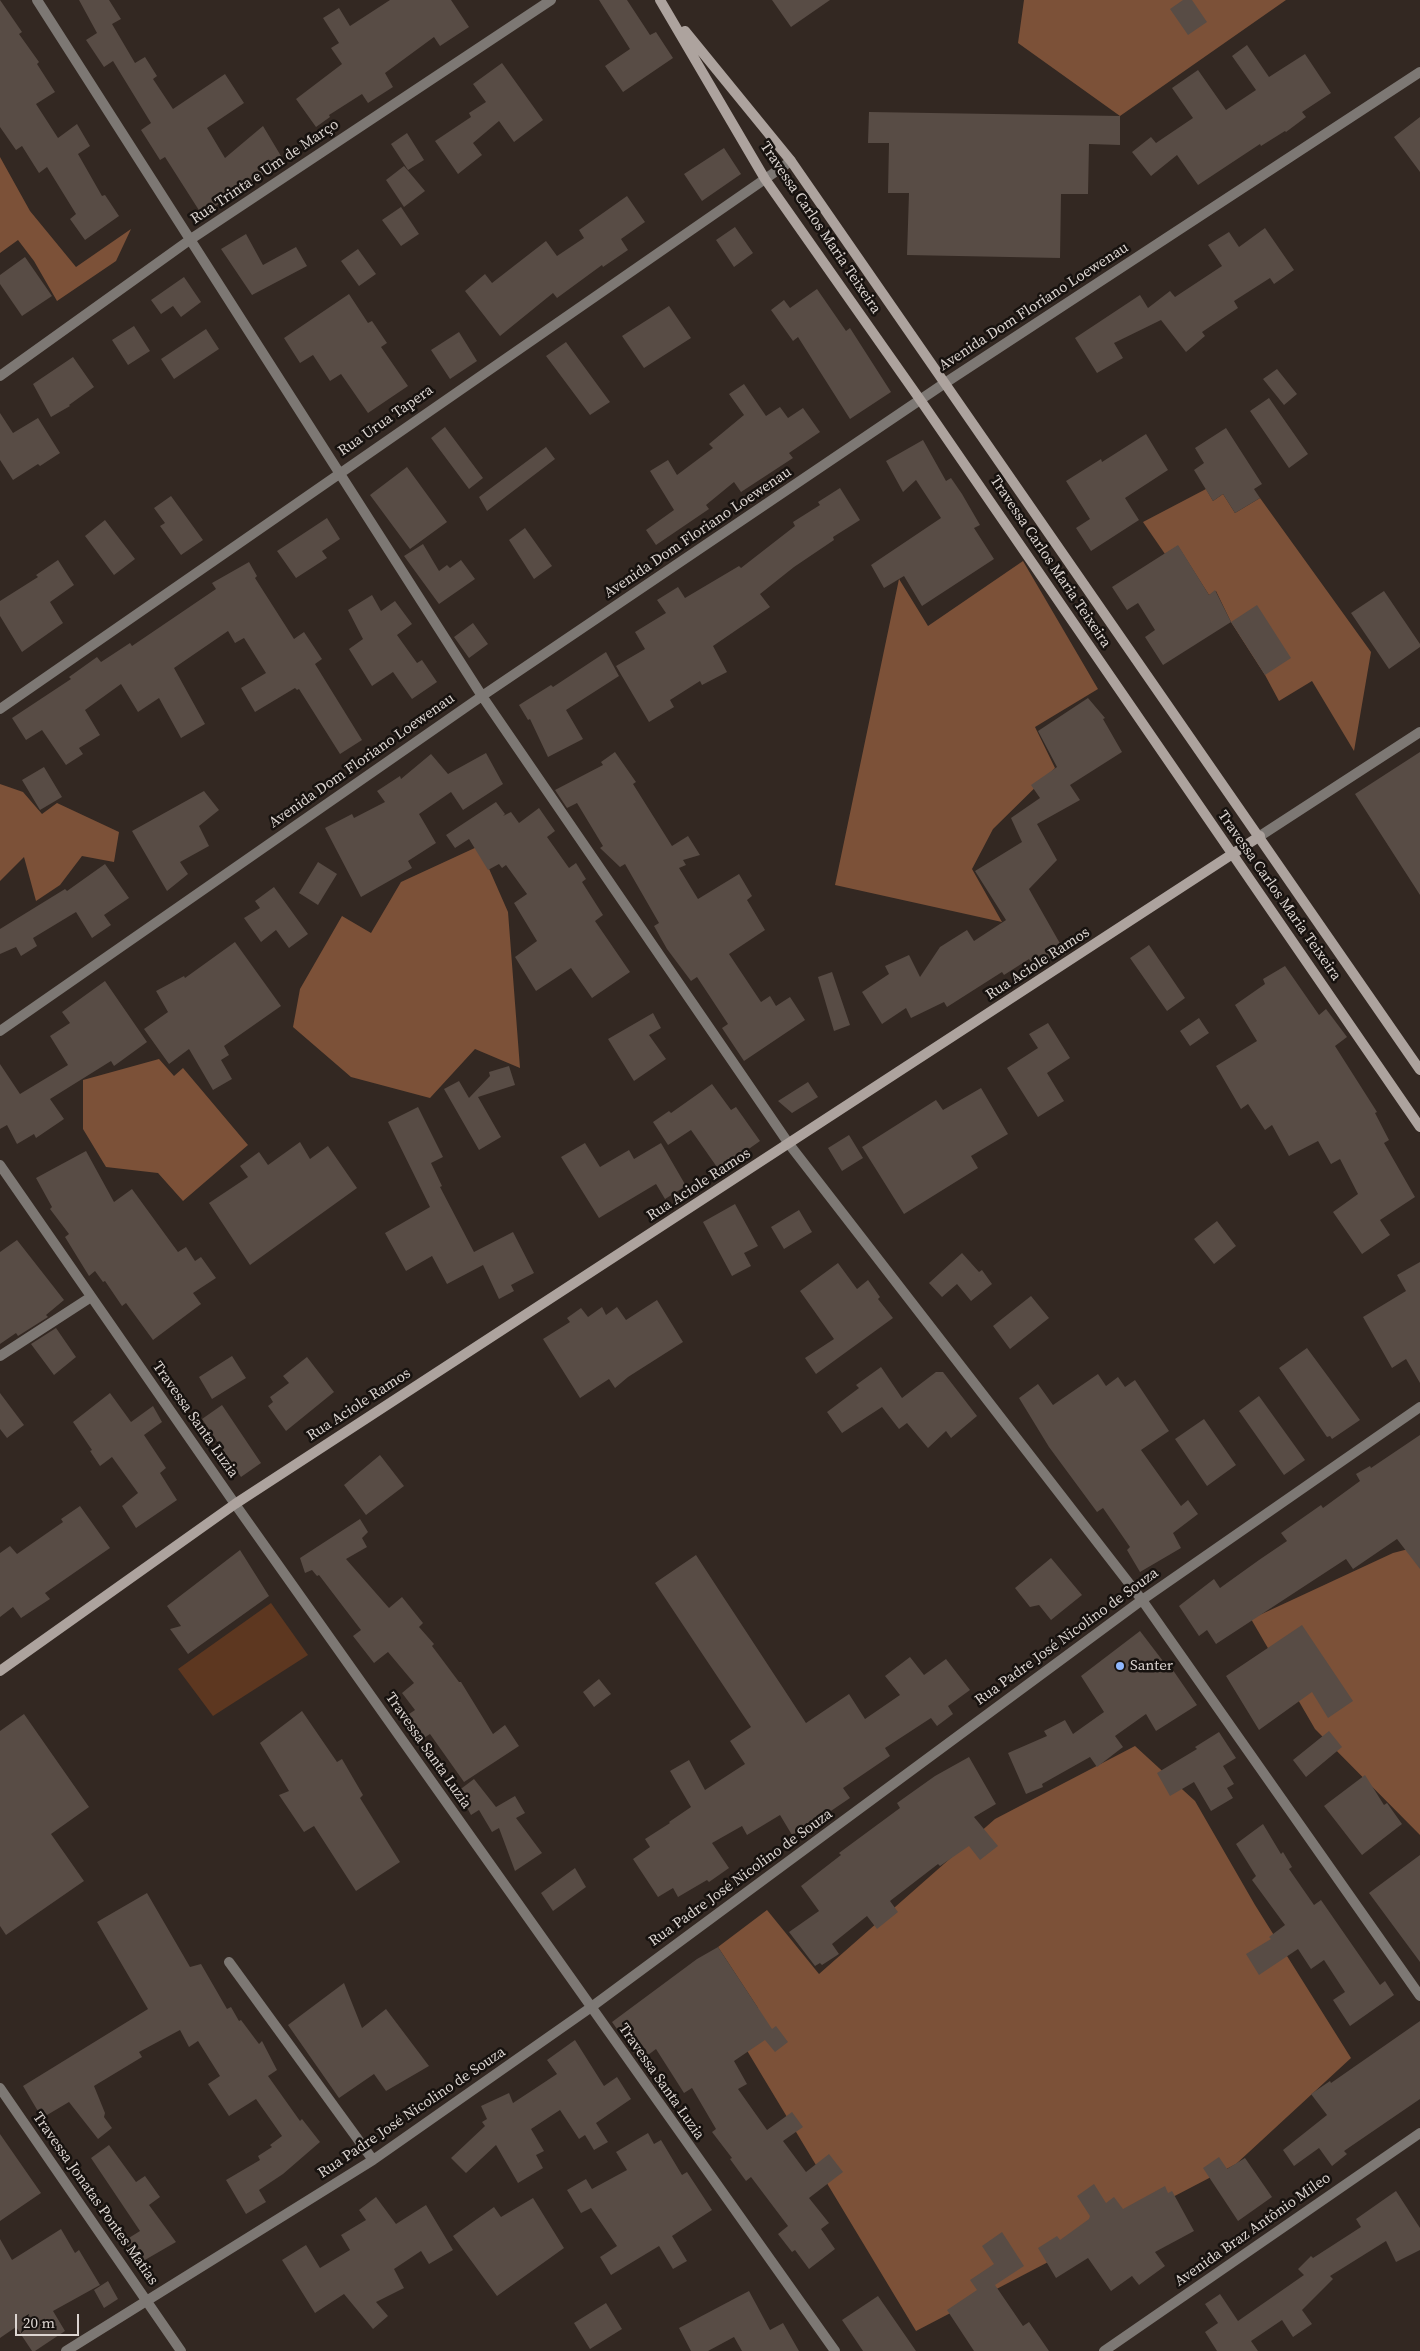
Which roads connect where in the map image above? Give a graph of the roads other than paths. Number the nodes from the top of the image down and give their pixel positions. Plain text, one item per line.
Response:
1 (37, 0) edge
2 (551, 0) edge
3 (663, 4) edge
4 (1420, 72) edge
5 (791, 161) junction
6 (765, 179) junction
7 (191, 239) junction
8 (0, 376) edge
9 (945, 383) junction
10 (921, 401) junction
11 (338, 473) junction
12 (482, 696) junction
13 (0, 709) edge
14 (1420, 732) edge
15 (1260, 836) junction
16 (1232, 855) junction
17 (0, 1031) edge
18 (1420, 1070) edge
19 (1420, 1127) edge
20 (790, 1144) junction
21 (0, 1165) edge
22 (91, 1296) junction
23 (0, 1356) edge
24 (1420, 1407) edge
25 (235, 1504) junction
26 (1142, 1600) junction
27 (0, 1671) edge
28 (229, 1962) dead end
29 (1420, 1996) edge
30 (590, 2008) junction
31 (0, 2088) edge
32 (1420, 2134) edge
33 (373, 2160) junction
34 (147, 2301) junction
35 (66, 2351) edge
36 (181, 2351) edge
37 (835, 2351) edge
38 (1104, 2351) edge

1 - 7 street
2 - 7 street, Rua Trinta e Um de Março
3 - 5 main road, Travessa Carlos Maria Teixeira
3 - 6 main road, Travessa Carlos Maria Teixeira
4 - 9 street, Avenida Dom Floriano Loewenau
5 - 6 street, Rua Urua Tapera
5 - 9 main road, Travessa Carlos Maria Teixeira
6 - 10 main road, Travessa Carlos Maria Teixeira
6 - 11 street, Rua Urua Tapera
7 - 8 street, Rua Trinta e Um de Março
7 - 11 street
9 - 10 street, Avenida Dom Floriano Loewenau
9 - 15 main road, Travessa Carlos Maria Teixeira
10 - 12 street, Avenida Dom Floriano Loewenau
10 - 16 main road, Travessa Carlos Maria Teixeira
11 - 12 street
11 - 13 street, Rua Urua Tapera
12 - 17 street, Avenida Dom Floriano Loewenau
12 - 20 street
14 - 15 street, Rua Aciole Ramos
15 - 16 main road, Rua Aciole Ramos
15 - 18 main road, Travessa Carlos Maria Teixeira
16 - 19 main road, Travessa Carlos Maria Teixeira
16 - 20 main road, Rua Aciole Ramos
20 - 25 main road, Rua Aciole Ramos
20 - 26 street
21 - 22 street, Travessa Santa Luzia
22 - 23 street
22 - 25 street, Travessa Santa Luzia
24 - 26 street, Rua Padre José Nicolino de Souza
25 - 27 main road, Rua Aciole Ramos
25 - 30 street, Travessa Santa Luzia
26 - 29 street
26 - 30 street, Rua Padre José Nicolino de Souza
28 - 33 street
30 - 33 street, Rua Padre José Nicolino de Souza
30 - 37 street, Travessa Santa Luzia
31 - 34 street, Travessa Jonatas Pontes Matias
32 - 38 street, Avenida Braz Antônio Mileo
33 - 34 street, Rua Padre José Nicolino de Souza
34 - 35 street, Rua Padre José Nicolino de Souza
34 - 36 street, Travessa Jonatas Pontes Matias

